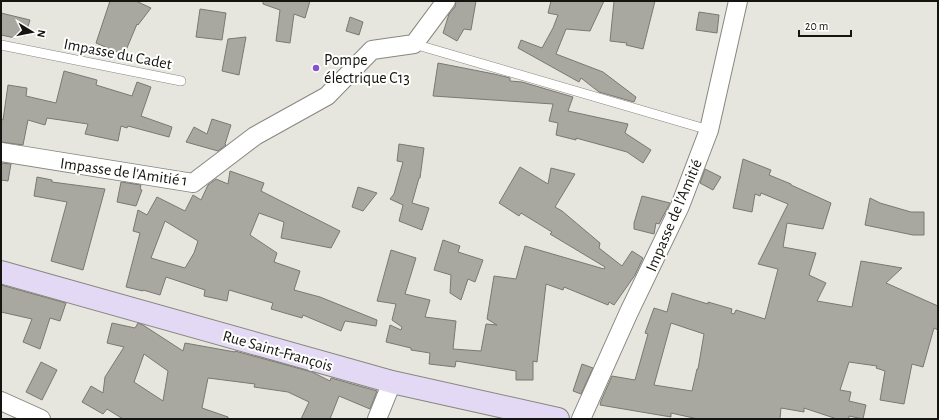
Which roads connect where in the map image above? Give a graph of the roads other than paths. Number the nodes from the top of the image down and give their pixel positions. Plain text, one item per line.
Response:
1 (446, 1) edge
2 (738, 1) edge
3 (414, 44) junction
4 (1, 45) edge
5 (182, 81) dead end
6 (708, 130) junction
7 (1, 152) edge
8 (1, 272) edge
9 (392, 382) junction
10 (1, 401) edge
11 (41, 419) edge
12 (377, 419) edge
13 (558, 419) edge
14 (581, 419) edge

1 - 3 street
2 - 6 street, Impasse de l'Amitié
3 - 6 lane
3 - 7 street, Impasse de l'Amitié 1
4 - 5 lane, Impasse du Cadet
6 - 14 street, Impasse de l'Amitié
8 - 9 street, Rue Saint-François
9 - 12 street
9 - 13 street, Rue Saint-François
10 - 11 street

